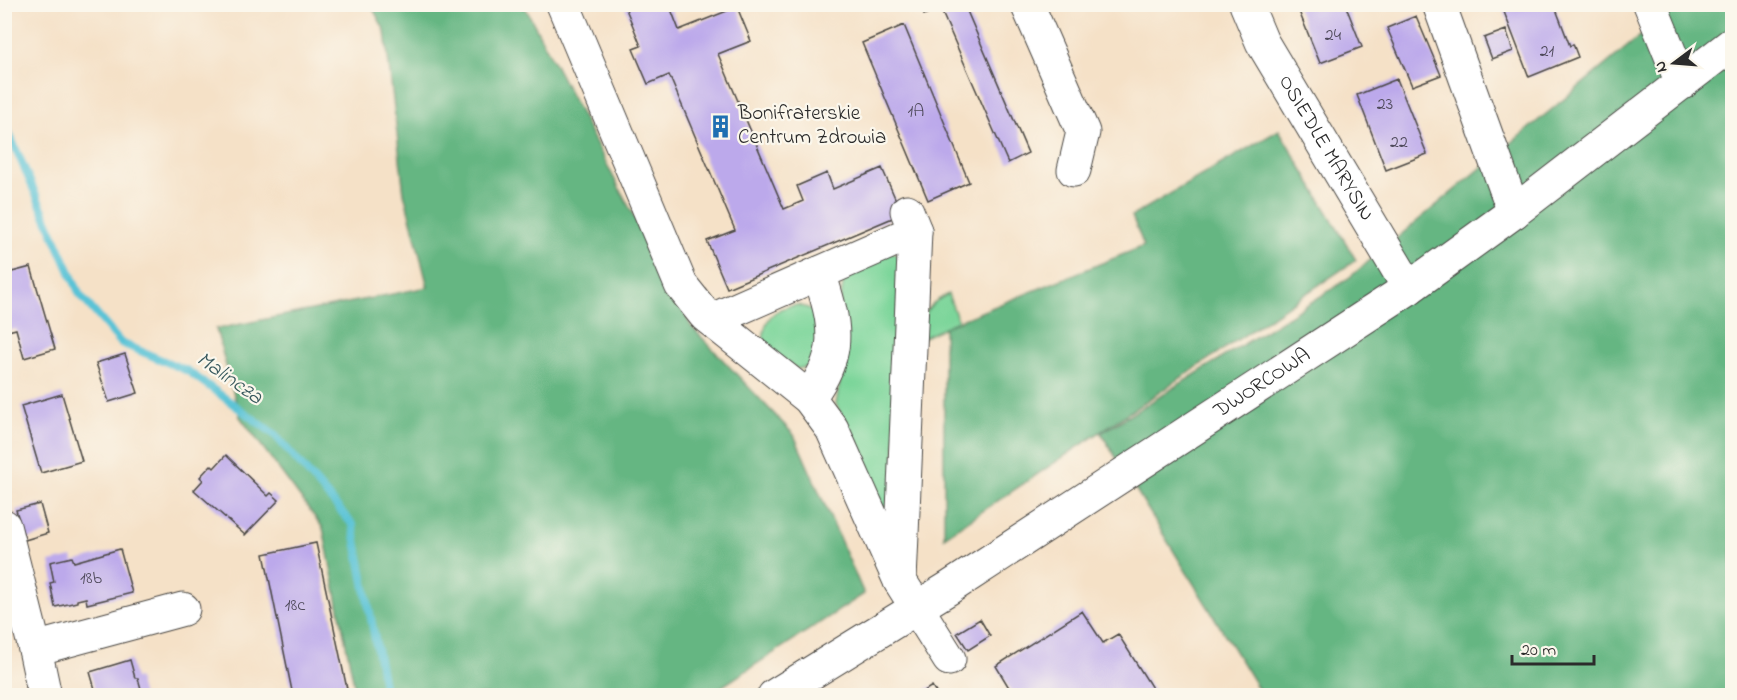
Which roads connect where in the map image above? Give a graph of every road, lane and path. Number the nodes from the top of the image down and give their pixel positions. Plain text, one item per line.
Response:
1 (562, 4) edge
2 (1027, 4) edge
3 (1246, 4) edge
4 (1439, 4) edge
5 (1650, 4) edge
6 (1732, 44) edge
7 (1682, 83) junction
8 (1074, 170) dead end
9 (1514, 212) junction
10 (819, 273) junction
11 (1409, 288) junction
12 (712, 320) junction
13 (809, 398) junction
14 (4, 526) edge
15 (900, 581) junction
16 (918, 608) junction
17 (183, 609) dead end
18 (35, 649) junction
19 (949, 659) dead end
20 (45, 696) edge
21 (774, 696) edge

1 - 12 street
2 - 8 street
3 - 11 street, OSIEDLE MARYSIN
4 - 9 street
5 - 7 street
6 - 7 street, DWORCOWA
7 - 9 street, DWORCOWA
9 - 11 street, DWORCOWA
10 - 12 street
10 - 13 street
10 - 15 street
11 - 16 street, DWORCOWA
12 - 13 street
13 - 15 street
14 - 18 street
15 - 16 street
16 - 19 street
16 - 21 street, DWORCOWA
17 - 18 street
18 - 20 street

